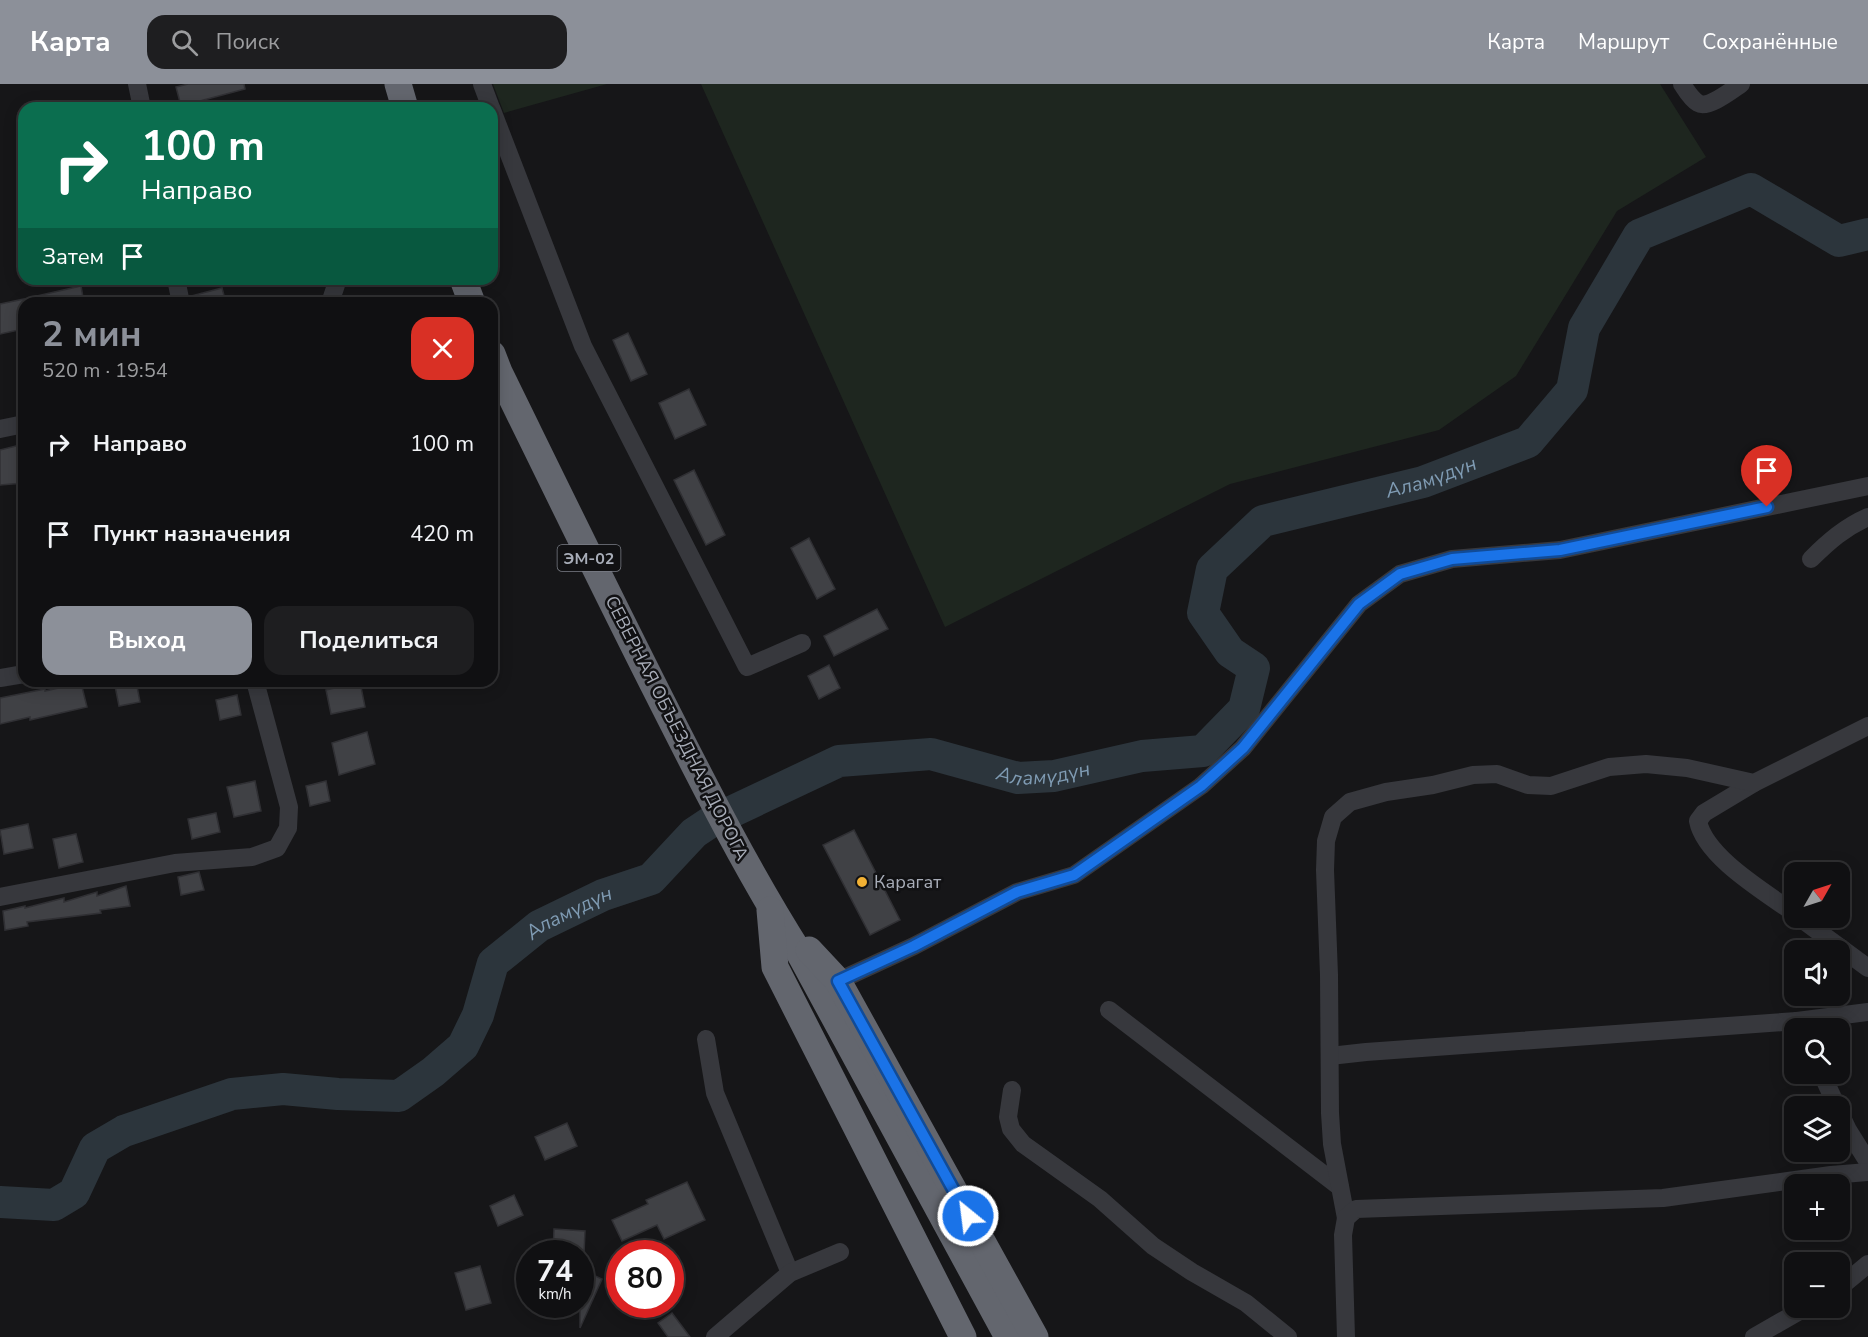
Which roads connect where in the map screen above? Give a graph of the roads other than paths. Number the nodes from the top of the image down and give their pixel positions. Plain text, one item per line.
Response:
1 (137, 84) edge
2 (482, 84) edge
3 (1682, 84) edge
4 (1741, 84) edge
5 (141, 102) edge
6 (489, 102) edge
7 (498, 124) edge
8 (498, 369) edge
9 (18, 425) edge
10 (0, 429) edge
11 (1868, 486) edge
12 (1868, 517) edge
13 (1811, 559) dead end
14 (802, 643) dead end
15 (18, 675) edge
16 (0, 678) edge
17 (257, 687) edge
18 (1868, 726) edge
19 (1754, 783) junction
20 (0, 897) edge
21 (765, 897) junction
22 (1784, 906) edge
23 (1814, 928) edge
24 (1868, 968) edge
25 (838, 981) junction
26 (1109, 1010) dead end
27 (1868, 1012) edge
28 (1836, 1018) edge
29 (1784, 1026) edge
30 (706, 1039) dead end
31 (1330, 1056) junction
32 (1012, 1090) dead end
33 (1850, 1133) edge
34 (1868, 1162) edge
35 (1868, 1172) edge
36 (1340, 1187) junction
37 (1346, 1218) junction
38 (840, 1252) dead end
39 (1868, 1264) edge
40 (790, 1273) junction
41 (1850, 1279) edge
42 (1787, 1318) edge
43 (715, 1337) edge
44 (963, 1337) edge
45 (987, 1337) edge
46 (1008, 1337) edge
47 (1035, 1337) edge
48 (1288, 1337) edge
49 (1346, 1337) edge
50 (1754, 1337) edge

1 - 5 street
2 - 6 street
3 - 4 street
7 - 14 street
8 - 21 highway, СЕВЕРНАЯ ОБЪЕЗДНАЯ ДОРОГА / ЭМ-02
9 - 10 street
11 - 25 street
12 - 13 street
15 - 16 street
17 - 20 street
18 - 19 street
19 - 22 street
19 - 31 street
21 - 25 highway
21 - 44 highway
21 - 45 highway, СЕВЕРНАЯ ОБЪЕЗДНАЯ ДОРОГА / ЭМ-02
21 - 46 highway, СЕВЕРНАЯ ОБЪЕЗДНАЯ ДОРОГА / ЭМ-02
23 - 24 street
25 - 47 highway
26 - 36 street
27 - 28 street
29 - 31 street
30 - 40 street
31 - 36 street
32 - 48 street
33 - 34 street
35 - 37 street
36 - 37 street
37 - 49 street
38 - 40 street
39 - 41 street
40 - 43 street
42 - 50 street

